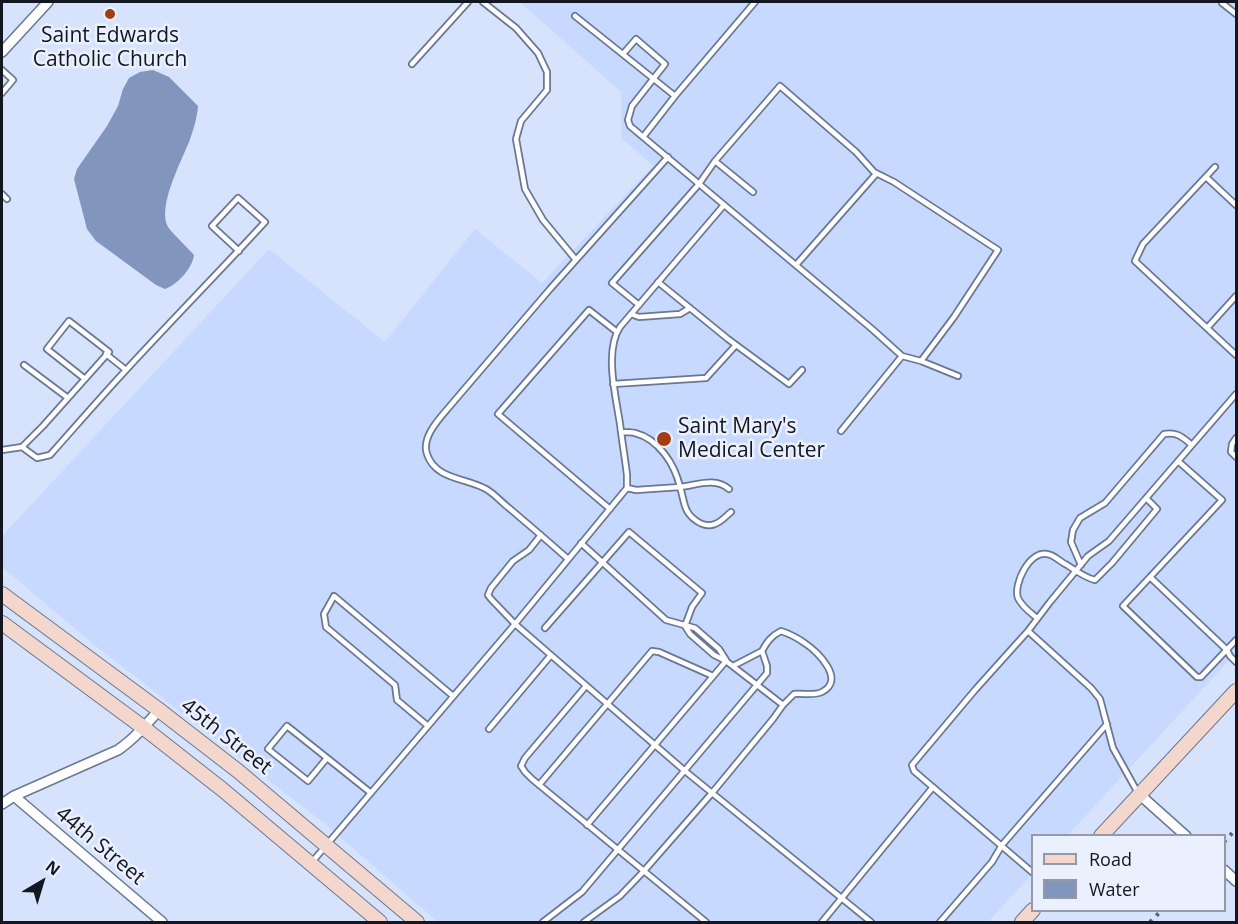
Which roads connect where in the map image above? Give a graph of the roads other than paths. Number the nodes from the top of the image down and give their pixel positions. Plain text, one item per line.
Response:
1 (48, 2) edge
2 (468, 2) edge
3 (483, 2) edge
4 (755, 2) edge
5 (1222, 2) edge
6 (1236, 14) edge
7 (575, 16) dead end
8 (2, 52) edge
9 (623, 54) junction
10 (411, 64) dead end
11 (2, 70) edge
12 (654, 79) junction
13 (2, 93) edge
14 (675, 96) junction
15 (643, 137) junction
16 (668, 157) junction
17 (715, 161) junction
18 (1215, 167) dead end
19 (876, 174) junction
20 (1206, 177) junction
21 (699, 184) junction
22 (753, 192) dead end
23 (2, 194) edge
24 (7, 199) dead end
25 (724, 205) junction
26 (1236, 205) edge
27 (239, 251) junction
28 (576, 260) junction
29 (796, 265) junction
30 (658, 282) junction
31 (1236, 296) edge
32 (639, 305) junction
33 (690, 308) junction
34 (631, 314) junction
35 (1208, 327) junction
36 (617, 332) junction
37 (736, 345) junction
38 (106, 354) junction
39 (1236, 355) edge
40 (902, 357) junction
41 (921, 361) junction
42 (24, 364) dead end
43 (126, 370) junction
44 (802, 370) dead end
45 (958, 376) dead end
46 (85, 379) junction
47 (614, 384) junction
48 (1236, 394) edge
49 (68, 398) junction
50 (841, 431) dead end
51 (621, 432) junction
52 (1236, 438) edge
53 (1192, 445) junction
54 (22, 447) junction
55 (2, 450) edge
56 (1236, 457) edge
57 (1178, 461) junction
58 (680, 487) junction
59 (627, 488) junction
60 (729, 489) dead end
61 (1146, 498) junction
62 (610, 509) junction
63 (730, 512) dead end
64 (541, 535) junction
65 (581, 543) junction
66 (568, 559) junction
67 (603, 561) junction
68 (1081, 565) junction
69 (1076, 570) junction
70 (1150, 577) junction
71 (2, 594) edge
72 (1037, 618) junction
73 (2, 623) edge
74 (514, 624) junction
75 (686, 626) junction
76 (545, 628) dead end
77 (1028, 631) junction
78 (1236, 640) edge
79 (1227, 650) junction
80 (762, 651) junction
81 (551, 655) junction
82 (726, 660) junction
83 (1236, 662) edge
84 (733, 666) junction
85 (714, 676) junction
86 (756, 685) junction
87 (586, 686) junction
88 (1236, 691) edge
89 (453, 696) junction
90 (607, 703) junction
91 (783, 705) junction
92 (159, 710) junction
93 (1107, 724) junction
94 (428, 726) junction
95 (144, 728) junction
96 (489, 729) dead end
97 (656, 745) junction
98 (327, 758) junction
99 (685, 771) junction
100 (539, 785) junction
101 (933, 788) junction
102 (371, 793) junction
103 (712, 793) junction
104 (1139, 794) junction
105 (14, 796) junction
106 (2, 804) edge
107 (587, 825) junction
108 (1103, 834) edge
109 (1184, 834) edge
110 (326, 845) junction
111 (1002, 845) junction
112 (617, 850) junction
113 (310, 864) junction
114 (1031, 871) edge
115 (643, 872) junction
116 (841, 899) junction
117 (162, 922) edge
118 (380, 922) edge
119 (417, 922) edge
120 (543, 922) edge
121 (584, 922) edge
122 (706, 922) edge
123 (822, 922) edge
124 (871, 922) edge
125 (940, 922) edge

1 - 8 street
2 - 10 lane
3 - 28 lane
4 - 14 lane
5 - 6 lane
7 - 9 lane
9 - 12 lane
9 - 12 lane
11 - 13 lane
12 - 14 lane
12 - 15 lane
14 - 15 lane
15 - 16 lane
16 - 21 lane
16 - 28 lane
17 - 19 lane
17 - 21 lane
17 - 22 lane
18 - 20 lane
19 - 29 lane
19 - 41 lane
20 - 26 lane
20 - 35 lane
21 - 25 lane
21 - 32 lane
23 - 24 lane
25 - 29 lane
25 - 30 lane
27 - 27 lane
27 - 43 lane
28 - 64 lane
29 - 40 lane
30 - 32 lane
30 - 33 lane
31 - 35 lane
32 - 34 lane
33 - 34 lane
33 - 37 lane
34 - 36 lane
35 - 39 lane
36 - 47 lane
36 - 62 lane
37 - 44 lane
37 - 47 lane
38 - 43 lane
38 - 46 lane
38 - 46 lane
40 - 41 lane
40 - 50 lane
41 - 45 lane
42 - 49 lane
43 - 54 lane
46 - 49 lane
47 - 51 lane
48 - 53 lane
49 - 54 lane
51 - 58 lane
51 - 59 lane
52 - 56 lane
53 - 57 lane
53 - 68 lane
54 - 55 lane
57 - 61 lane
57 - 70 lane
58 - 59 lane
58 - 60 lane
58 - 63 lane
59 - 62 lane
61 - 68 lane
61 - 69 lane
62 - 65 lane
64 - 66 lane
64 - 74 lane
65 - 66 lane
65 - 67 lane
66 - 74 lane
67 - 75 lane
67 - 75 lane
67 - 76 lane
68 - 69 lane
69 - 72 lane
69 - 72 lane
70 - 79 lane
70 - 79 lane
71 - 92 main road, 45th Street
72 - 77 lane
73 - 95 main road, 45th Street
74 - 81 lane
74 - 89 lane
75 - 82 lane
77 - 93 lane
77 - 101 lane
78 - 79 lane
79 - 83 lane
80 - 84 lane
80 - 86 lane
80 - 91 lane
81 - 87 lane
81 - 96 lane
82 - 84 lane
82 - 85 lane
84 - 86 lane
85 - 90 lane
85 - 97 lane
86 - 91 lane
86 - 99 lane
87 - 90 lane
87 - 100 lane
88 - 104 main road
89 - 94 lane
89 - 94 lane
90 - 97 lane
90 - 100 lane
91 - 103 lane
92 - 95 street
92 - 110 main road, 45th Street
93 - 104 lane
93 - 111 lane
94 - 102 lane
95 - 105 street
95 - 113 main road, 45th Street
97 - 99 lane
97 - 107 lane
98 - 98 lane
98 - 102 lane
99 - 103 lane
99 - 112 lane
100 - 107 lane
101 - 111 lane
101 - 116 lane
102 - 110 lane
103 - 115 lane
103 - 116 lane
104 - 108 main road
104 - 109 street
105 - 106 street
105 - 117 street, 44th Street
107 - 112 lane
110 - 113 lane
110 - 119 main road, 45th Street
111 - 114 lane
111 - 125 lane
112 - 115 lane
112 - 120 lane
113 - 118 main road, 45th Street
115 - 121 lane
115 - 122 lane
116 - 123 lane
116 - 124 lane

